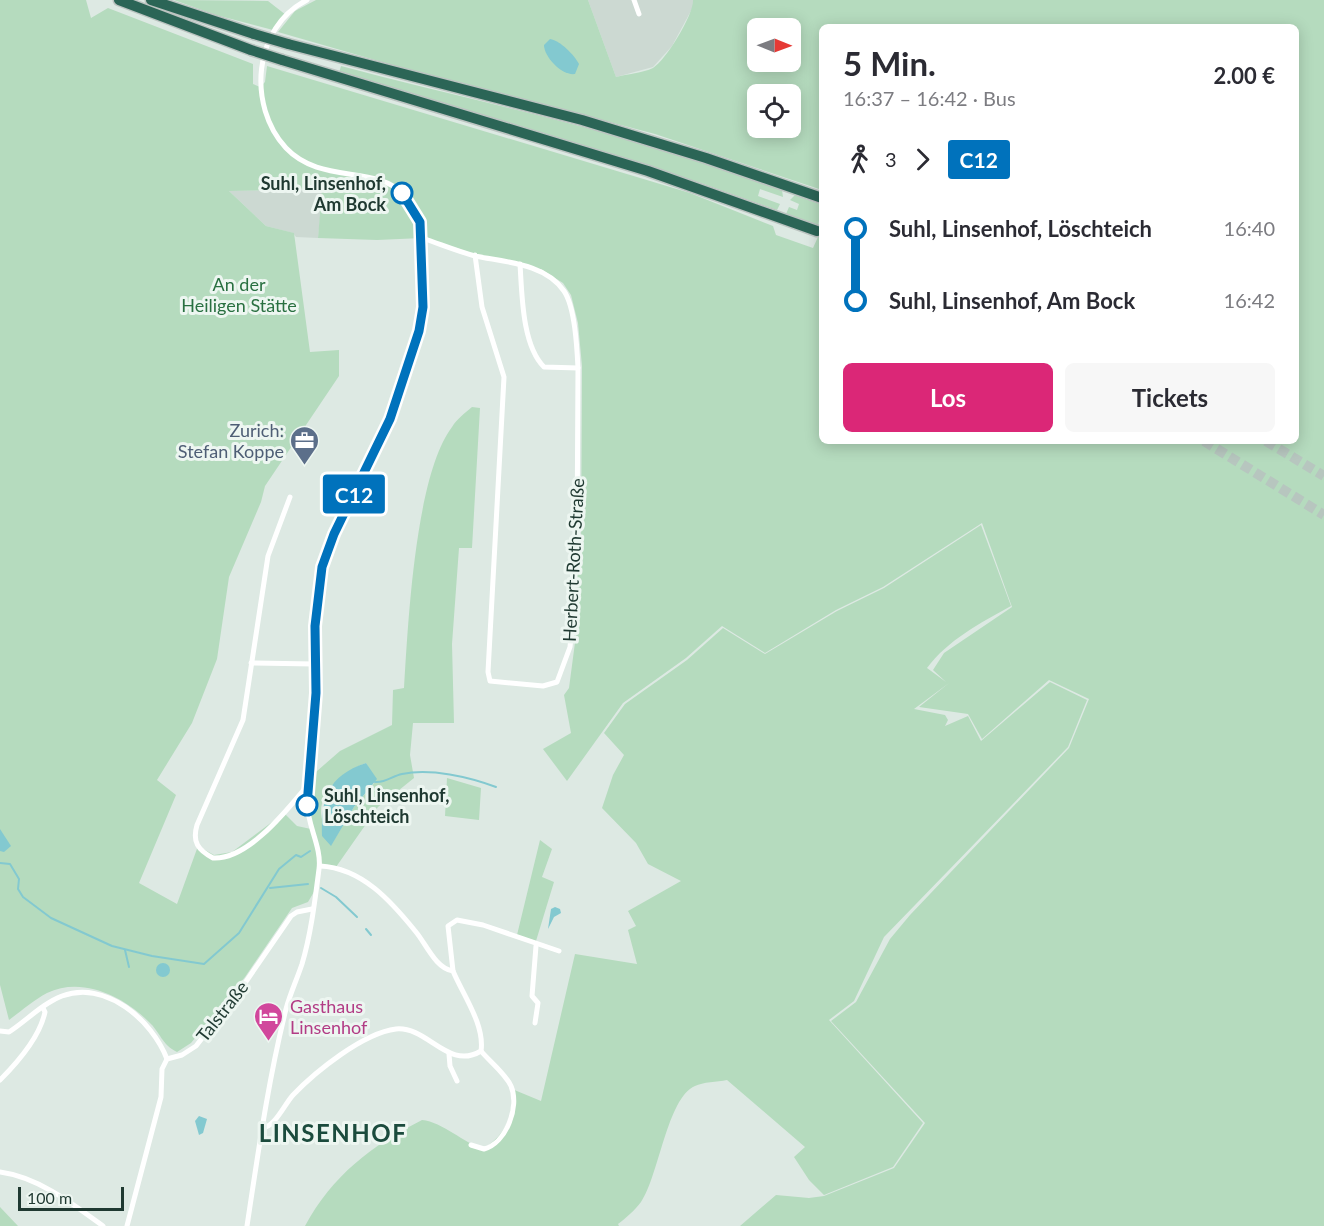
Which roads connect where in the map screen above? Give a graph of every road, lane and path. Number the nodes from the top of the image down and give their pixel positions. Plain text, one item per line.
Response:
1 (118, 0) edge
2 (151, 0) edge
3 (307, 0) edge
4 (634, 0) edge
5 (639, 14) dead end
6 (819, 197) edge
7 (817, 231) dead end
8 (422, 238) junction
9 (475, 255) junction
10 (520, 264) junction
11 (578, 368) junction
12 (290, 496) dead end
13 (251, 663) junction
14 (314, 664) junction
15 (308, 785) junction
16 (320, 866) junction
17 (312, 909) junction
18 (537, 946) junction
19 (560, 951) dead end
20 (453, 971) junction
21 (43, 1008) junction
22 (535, 1023) dead end
23 (0, 1031) edge
24 (480, 1051) junction
25 (449, 1054) junction
26 (167, 1059) junction
27 (0, 1080) edge
28 (457, 1081) dead end
29 (262, 1128) junction
30 (471, 1145) dead end
31 (0, 1172) edge
32 (103, 1226) edge
33 (127, 1226) edge
34 (247, 1226) edge

1 - 7 highway, bridge
2 - 6 highway, bridge
3 - 8 street
4 - 5 street
8 - 9 street, Herbert-Roth-Straße
8 - 14 street
9 - 10 street, Herbert-Roth-Straße
9 - 11 street, Herbert-Roth-Straße
10 - 11 street, Herbert-Roth-Straße
10 - 11 street
12 - 13 street
13 - 14 street
13 - 15 street
14 - 15 street
15 - 16 street
16 - 17 street
16 - 20 street
17 - 26 street, Talstraße
17 - 29 street
18 - 19 street
18 - 20 street
18 - 22 street
20 - 24 street
21 - 23 street
21 - 26 street
21 - 27 street
24 - 25 street
24 - 30 street
25 - 28 street
25 - 29 street
26 - 33 street
29 - 34 street
31 - 32 street

